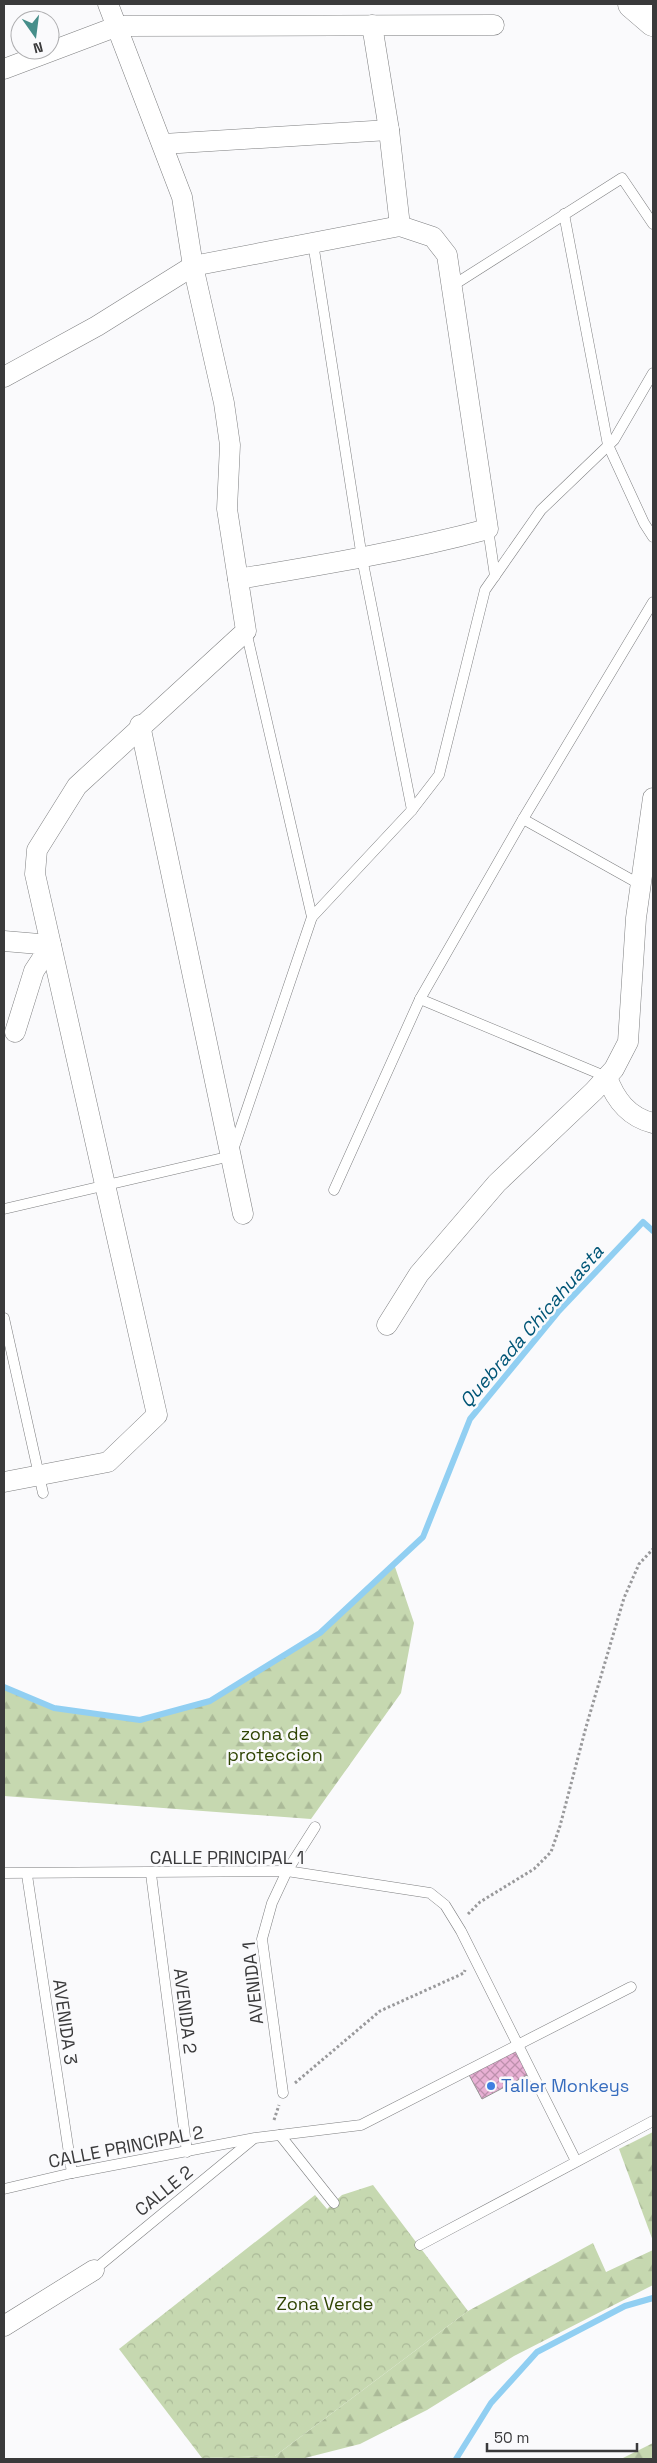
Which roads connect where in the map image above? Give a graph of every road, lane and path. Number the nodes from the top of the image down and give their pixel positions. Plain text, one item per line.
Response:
1 (108, 4) edge
2 (632, 4) edge
3 (653, 22) edge
4 (372, 25) junction
5 (494, 25) dead end
6 (118, 26) junction
7 (4, 69) edge
8 (389, 130) junction
9 (163, 144) junction
10 (564, 214) junction
11 (653, 224) edge
12 (400, 226) junction
13 (313, 243) junction
14 (193, 266) junction
15 (452, 286) junction
16 (653, 373) edge
17 (4, 377) edge
18 (608, 445) junction
19 (488, 529) junction
20 (653, 537) edge
21 (362, 558) junction
22 (495, 576) junction
23 (238, 579) junction
24 (653, 602) edge
25 (246, 630) junction
26 (140, 725) junction
27 (653, 798) edge
28 (412, 810) junction
29 (523, 819) junction
30 (641, 885) junction
31 (312, 917) junction
32 (4, 941) edge
33 (51, 946) junction
34 (420, 999) junction
35 (15, 1032) dead end
36 (607, 1077) junction
37 (653, 1123) edge
38 (231, 1156) junction
39 (105, 1185) junction
40 (334, 1190) dead end
41 (4, 1209) edge
42 (243, 1214) dead end
43 (4, 1318) edge
44 (387, 1325) dead end
45 (4, 1482) edge
46 (41, 1484) junction
47 (653, 1549) edge
48 (314, 1827) dead end
49 (287, 1871) junction
50 (4, 1874) edge
51 (151, 1874) junction
52 (27, 1875) junction
53 (461, 1931) junction
54 (466, 1966) dead end
55 (631, 1987) dead end
56 (519, 2045) junction
57 (283, 2093) junction
58 (653, 2121) edge
59 (280, 2135) junction
60 (255, 2138) junction
61 (187, 2152) junction
62 (576, 2161) junction
63 (72, 2173) junction
64 (4, 2189) edge
65 (334, 2202) dead end
66 (420, 2245) dead end
67 (94, 2270) joint
68 (4, 2326) edge

1 - 6 street
2 - 3 highway
4 - 5 street
4 - 6 street
4 - 8 street
6 - 7 street
6 - 9 street
8 - 9 street
8 - 12 street
9 - 14 street
10 - 11 lane
10 - 15 lane
10 - 18 lane
12 - 13 street
12 - 15 street
13 - 14 street
13 - 21 lane
14 - 17 street
14 - 23 street
15 - 19 street
16 - 18 lane
18 - 20 lane
18 - 22 lane
19 - 21 street
19 - 22 lane
21 - 23 street
21 - 28 lane
22 - 28 lane
23 - 25 street
24 - 29 lane
25 - 26 street
25 - 31 lane
26 - 33 street
26 - 38 street
27 - 30 street
28 - 31 lane
29 - 30 lane
29 - 34 lane
30 - 36 street
31 - 38 lane
32 - 33 street
33 - 35 street
33 - 39 street
34 - 36 lane
34 - 40 lane
36 - 37 street
36 - 44 street
38 - 39 lane
38 - 42 street
39 - 41 lane
39 - 46 street
43 - 46 lane
45 - 46 street
47 - 53 path
48 - 49 lane, AVENIDA 1
49 - 51 lane, CALLE PRINCIPAL 1
49 - 53 lane, CALLE PRINCIPAL 1
49 - 57 lane, AVENIDA 1
50 - 52 lane, CALLE PRINCIPAL 1
51 - 52 lane, CALLE PRINCIPAL 1
51 - 61 lane, AVENIDA 2
52 - 63 lane, AVENIDA 3
53 - 56 lane
54 - 57 path
55 - 56 lane, CALLE PRINCIPAL 2
56 - 59 lane, CALLE PRINCIPAL 2
56 - 62 lane
57 - 60 path
58 - 62 lane
59 - 60 lane, CALLE PRINCIPAL 2
59 - 65 lane
60 - 61 lane, CALLE PRINCIPAL 2
60 - 67 lane, CALLE 2
61 - 63 lane, CALLE PRINCIPAL 2
62 - 66 lane
63 - 64 lane, CALLE PRINCIPAL 2
67 - 68 street

